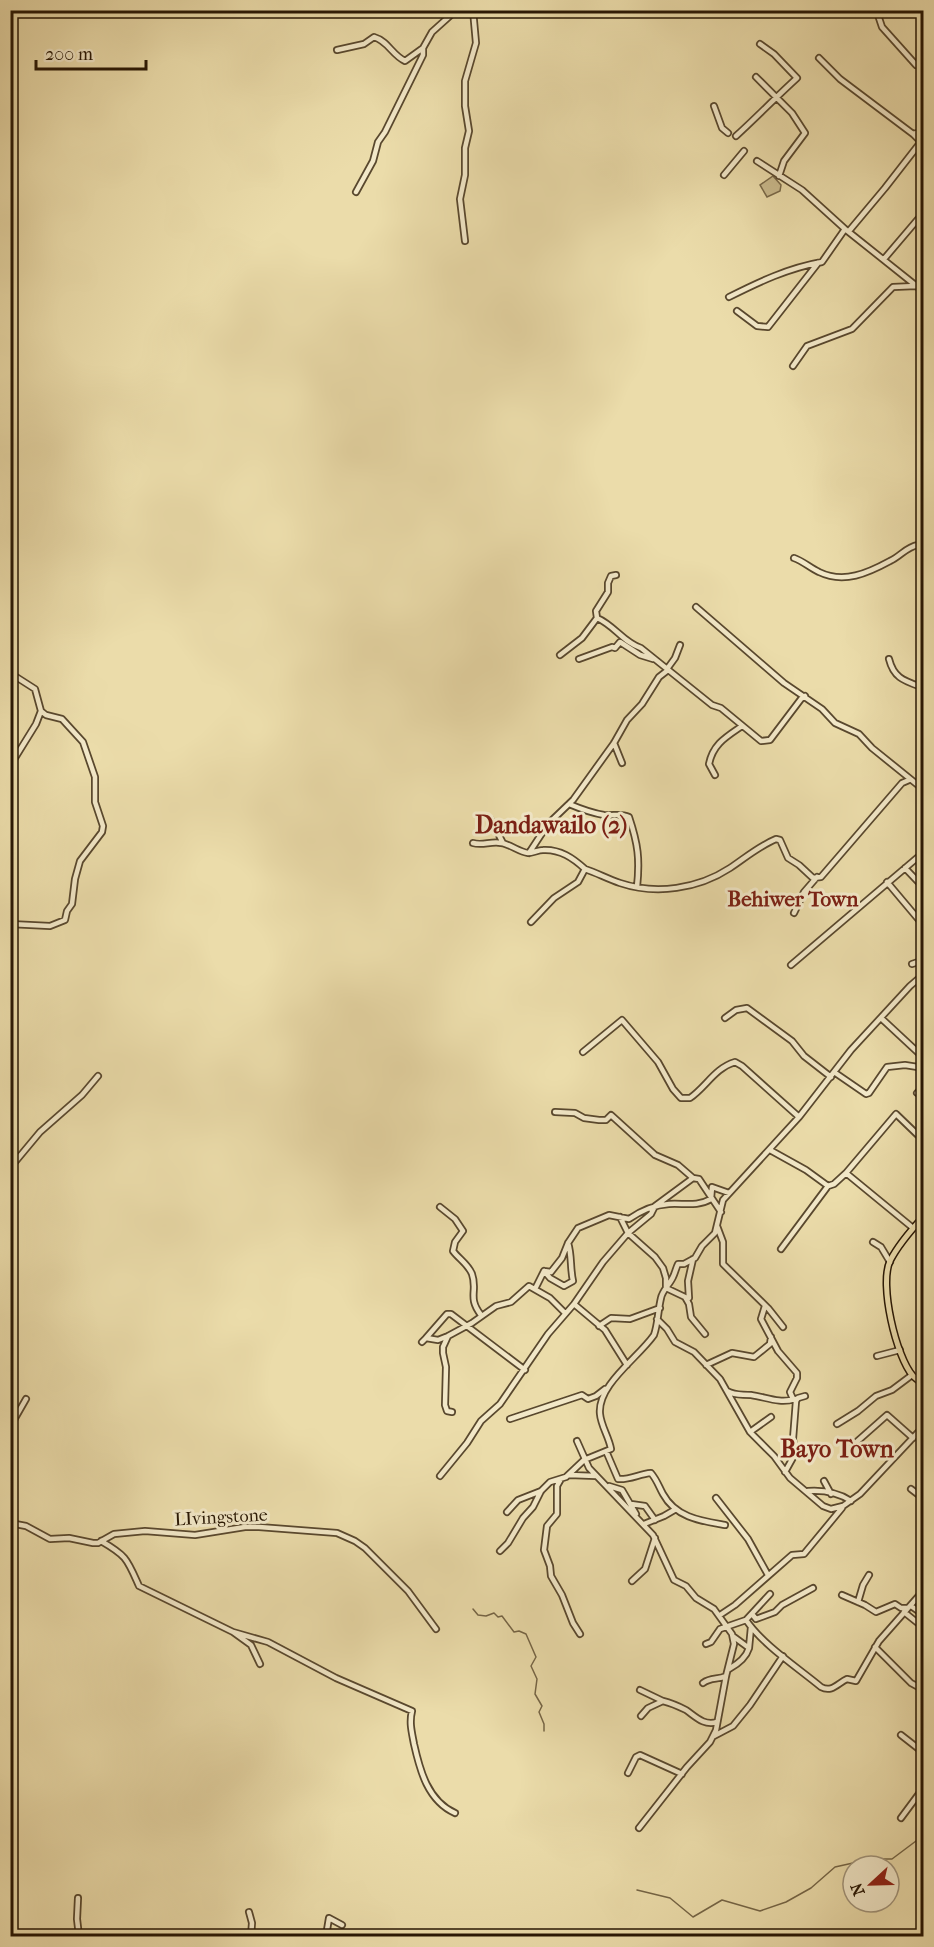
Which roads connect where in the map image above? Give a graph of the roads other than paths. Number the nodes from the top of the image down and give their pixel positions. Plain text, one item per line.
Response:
1 (471, 10) edge
2 (878, 15) dead end
3 (760, 44) dead end
4 (423, 48) junction
5 (337, 51) dead end
6 (819, 58) dead end
7 (916, 65) dead end
8 (756, 77) dead end
9 (775, 98) junction
10 (714, 106) dead end
11 (924, 131) edge
12 (728, 134) dead end
13 (913, 134) junction
14 (736, 136) dead end
15 (922, 144) edge
16 (744, 151) dead end
17 (757, 161) dead end
18 (724, 175) dead end
19 (779, 176) junction
20 (356, 192) dead end
21 (924, 212) edge
22 (847, 230) junction
23 (465, 241) dead end
24 (884, 259) junction
25 (818, 263) junction
26 (916, 286) junction
27 (924, 292) edge
28 (729, 297) dead end
29 (736, 312) dead end
30 (794, 366) dead end
31 (924, 549) edge
32 (794, 558) dead end
33 (616, 575) dead end
34 (696, 607) dead end
35 (597, 618) junction
36 (680, 645) dead end
37 (560, 655) dead end
38 (579, 659) dead end
39 (889, 659) dead end
40 (655, 660) junction
41 (667, 670) junction
42 (10, 674) edge
43 (924, 688) edge
44 (805, 696) junction
45 (41, 711) junction
46 (742, 726) junction
47 (614, 743) junction
48 (622, 763) dead end
49 (10, 766) edge
50 (715, 775) dead end
51 (909, 780) junction
52 (924, 790) edge
53 (569, 804) junction
54 (491, 820) dead end
55 (473, 843) dead end
56 (503, 843) junction
57 (924, 852) edge
58 (529, 853) junction
59 (905, 868) junction
60 (585, 869) junction
61 (818, 878) junction
62 (887, 882) junction
63 (637, 886) junction
64 (924, 888) edge
65 (794, 913) dead end
66 (531, 921) dead end
67 (10, 924) edge
68 (924, 926) edge
69 (912, 964) dead end
70 (791, 965) dead end
71 (924, 966) edge
72 (924, 974) edge
73 (725, 1018) dead end
74 (881, 1018) junction
75 (583, 1052) dead end
76 (924, 1058) edge
77 (924, 1068) edge
78 (834, 1072) junction
79 (98, 1076) dead end
80 (831, 1077) junction
81 (924, 1086) edge
82 (917, 1093) dead end
83 (555, 1112) dead end
84 (798, 1117) junction
85 (924, 1141) edge
86 (770, 1149) junction
87 (10, 1168) edge
88 (846, 1173) junction
89 (693, 1178) junction
90 (828, 1186) junction
91 (729, 1192) junction
92 (711, 1199) junction
93 (655, 1206) junction
94 (440, 1207) dead end
95 (721, 1212) junction
96 (924, 1216) edge
97 (620, 1217) junction
98 (717, 1226) junction
99 (914, 1228) junction
100 (628, 1233) junction
101 (873, 1242) dead end
102 (568, 1243) junction
103 (781, 1249) dead end
104 (693, 1259) junction
105 (890, 1262) junction
106 (544, 1271) junction
107 (666, 1288) junction
108 (535, 1289) junction
109 (687, 1300) junction
110 (574, 1304) junction
111 (765, 1306) junction
112 (660, 1308) junction
113 (566, 1313) junction
114 (481, 1315) junction
115 (657, 1319) junction
116 (468, 1326) junction
117 (599, 1326) junction
118 (783, 1327) dead end
119 (705, 1334) dead end
120 (448, 1336) junction
121 (771, 1337) junction
122 (900, 1350) junction
123 (877, 1356) dead end
124 (627, 1365) junction
125 (706, 1365) junction
126 (525, 1370) junction
127 (912, 1375) junction
128 (924, 1384) edge
129 (609, 1386) junction
130 (791, 1388) junction
131 (725, 1390) junction
132 (805, 1396) dead end
133 (795, 1398) junction
134 (26, 1399) dead end
135 (781, 1401) junction
136 (452, 1412) dead end
137 (771, 1417) dead end
138 (510, 1419) dead end
139 (837, 1424) dead end
140 (924, 1426) edge
141 (10, 1427) edge
142 (750, 1432) junction
143 (913, 1438) junction
144 (578, 1441) dead end
145 (852, 1446) dead end
146 (606, 1452) junction
147 (584, 1460) junction
148 (778, 1462) junction
149 (791, 1462) junction
150 (785, 1472) junction
151 (569, 1475) junction
152 (440, 1476) dead end
153 (596, 1476) junction
154 (561, 1479) junction
155 (824, 1481) dead end
156 (609, 1486) junction
157 (911, 1489) dead end
158 (541, 1491) junction
159 (807, 1491) junction
160 (831, 1494) junction
161 (716, 1498) dead end
162 (924, 1499) edge
163 (851, 1501) junction
164 (631, 1504) junction
165 (843, 1506) junction
166 (676, 1509) junction
167 (507, 1512) dead end
168 (639, 1519) junction
169 (655, 1520) junction
170 (10, 1523) edge
171 (644, 1524) junction
172 (725, 1525) dead end
173 (655, 1538) junction
174 (101, 1541) junction
175 (500, 1551) dead end
176 (768, 1575) junction
177 (869, 1575) dead end
178 (632, 1581) dead end
179 (813, 1588) dead end
180 (924, 1590) edge
181 (770, 1594) dead end
182 (842, 1595) dead end
183 (858, 1602) junction
184 (908, 1609) junction
185 (752, 1614) junction
186 (720, 1615) junction
187 (924, 1615) edge
188 (746, 1620) junction
189 (726, 1627) junction
190 (751, 1627) junction
191 (924, 1628) edge
192 (436, 1629) dead end
193 (233, 1632) junction
194 (580, 1634) dead end
195 (734, 1637) junction
196 (706, 1644) dead end
197 (875, 1647) junction
198 (749, 1648) junction
199 (783, 1656) junction
200 (260, 1664) dead end
201 (729, 1669) junction
202 (726, 1676) junction
203 (703, 1683) dead end
204 (640, 1690) dead end
205 (924, 1690) edge
206 (663, 1701) junction
207 (641, 1716) dead end
208 (717, 1722) junction
209 (901, 1735) dead end
210 (714, 1736) junction
211 (924, 1752) edge
212 (628, 1773) dead end
213 (682, 1774) junction
214 (924, 1787) edge
215 (454, 1813) dead end
216 (901, 1818) dead end
217 (639, 1828) dead end
218 (78, 1898) dead end
219 (249, 1912) dead end
220 (342, 1924) dead end
221 (79, 1936) edge
222 (251, 1936) edge
223 (326, 1936) edge

1 - 4 street
1 - 23 street
2 - 7 street
3 - 9 street
4 - 5 street
4 - 20 street
6 - 13 street
8 - 9 street
9 - 14 street
9 - 19 street
10 - 12 street
11 - 13 street
13 - 15 street
15 - 22 street
16 - 18 street
17 - 19 street
19 - 22 street
21 - 24 street
22 - 24 street
22 - 25 street
24 - 26 street
25 - 28 street
25 - 29 street
26 - 27 street
26 - 30 street
31 - 32 street
33 - 35 street
34 - 44 street
35 - 37 street
35 - 40 street
36 - 41 street
38 - 40 street
39 - 43 street
40 - 41 street
41 - 46 street
41 - 47 street
42 - 45 street
44 - 46 street
44 - 51 street
45 - 49 street
45 - 67 street
46 - 50 street
47 - 48 street
47 - 53 street
51 - 52 street
51 - 61 street
53 - 58 street
53 - 63 street
54 - 56 street
55 - 56 street
56 - 58 street
57 - 59 street
58 - 60 street
59 - 62 street
59 - 64 street
60 - 63 street
60 - 66 street
61 - 63 street
61 - 65 street
62 - 68 street
62 - 70 street
69 - 71 street
72 - 74 street
73 - 80 street
74 - 76 street
74 - 78 street
75 - 84 street
77 - 78 street
78 - 80 street
79 - 87 street
80 - 84 street
81 - 82 street
83 - 89 street
84 - 86 street
85 - 88 street
86 - 90 street
86 - 91 street
88 - 90 street
88 - 99 street
89 - 92 street
89 - 93 street
90 - 103 street
91 - 92 street
91 - 95 street
92 - 93 street
92 - 95 street
93 - 97 street
93 - 100 street
94 - 114 street
95 - 98 street
96 - 99 main road
97 - 100 street
97 - 102 street
98 - 104 street
98 - 111 street
99 - 105 main road
100 - 107 street
100 - 110 street
101 - 105 street
102 - 106 street
102 - 106 street
104 - 107 street
104 - 109 street
105 - 122 main road
106 - 108 street
107 - 109 street
107 - 112 street
108 - 113 street
108 - 114 street
109 - 119 street
110 - 113 street
110 - 117 street
111 - 118 street
111 - 121 street
112 - 115 street
112 - 117 street
113 - 126 street
114 - 116 street
115 - 124 street
115 - 125 street
116 - 120 street
116 - 120 street
116 - 126 street
117 - 124 street
120 - 136 street
121 - 125 street
121 - 130 street
122 - 123 street
122 - 127 main road
124 - 129 street
125 - 131 street
126 - 152 street
127 - 128 main road
127 - 139 street
129 - 138 street
129 - 146 street
130 - 133 street
130 - 135 street
131 - 135 street
131 - 142 street
132 - 133 street
133 - 135 street
133 - 149 street
134 - 141 street
137 - 142 street
140 - 143 street
142 - 148 street
143 - 145 street
143 - 163 street
144 - 147 street
146 - 147 street
146 - 166 street
147 - 151 street
147 - 153 street
148 - 149 street
148 - 150 street
149 - 150 street
150 - 159 street
151 - 153 street
151 - 154 street
153 - 156 street
154 - 158 street
154 - 194 street
155 - 160 street
156 - 164 street
156 - 168 street
157 - 162 street
158 - 167 street
158 - 175 street
159 - 160 street
159 - 165 street
160 - 163 street
161 - 176 street
163 - 165 street
164 - 168 street
164 - 169 street
165 - 176 street
166 - 169 street
166 - 172 street
168 - 171 street
169 - 171 street
170 - 174 street, LIvingstone
171 - 173 street
173 - 178 street
173 - 186 street
174 - 192 street, LIvingstone
174 - 193 street
176 - 186 street
177 - 183 street
179 - 185 street
180 - 184 street
181 - 185 street
182 - 183 street
183 - 184 street
184 - 187 street
184 - 191 street
184 - 197 street
185 - 188 street
186 - 189 street
188 - 189 street
188 - 190 street
189 - 195 street
189 - 196 street
190 - 198 street
190 - 199 street
193 - 200 street
193 - 215 street
195 - 198 street
195 - 201 street
197 - 199 street
197 - 205 street
198 - 201 street
199 - 210 street
201 - 202 street
202 - 203 street
202 - 208 street
204 - 206 street
206 - 207 street
206 - 208 street
208 - 210 street
209 - 211 street
210 - 213 street
212 - 213 street
213 - 217 street
214 - 216 street
218 - 221 street
219 - 222 street
220 - 223 street

